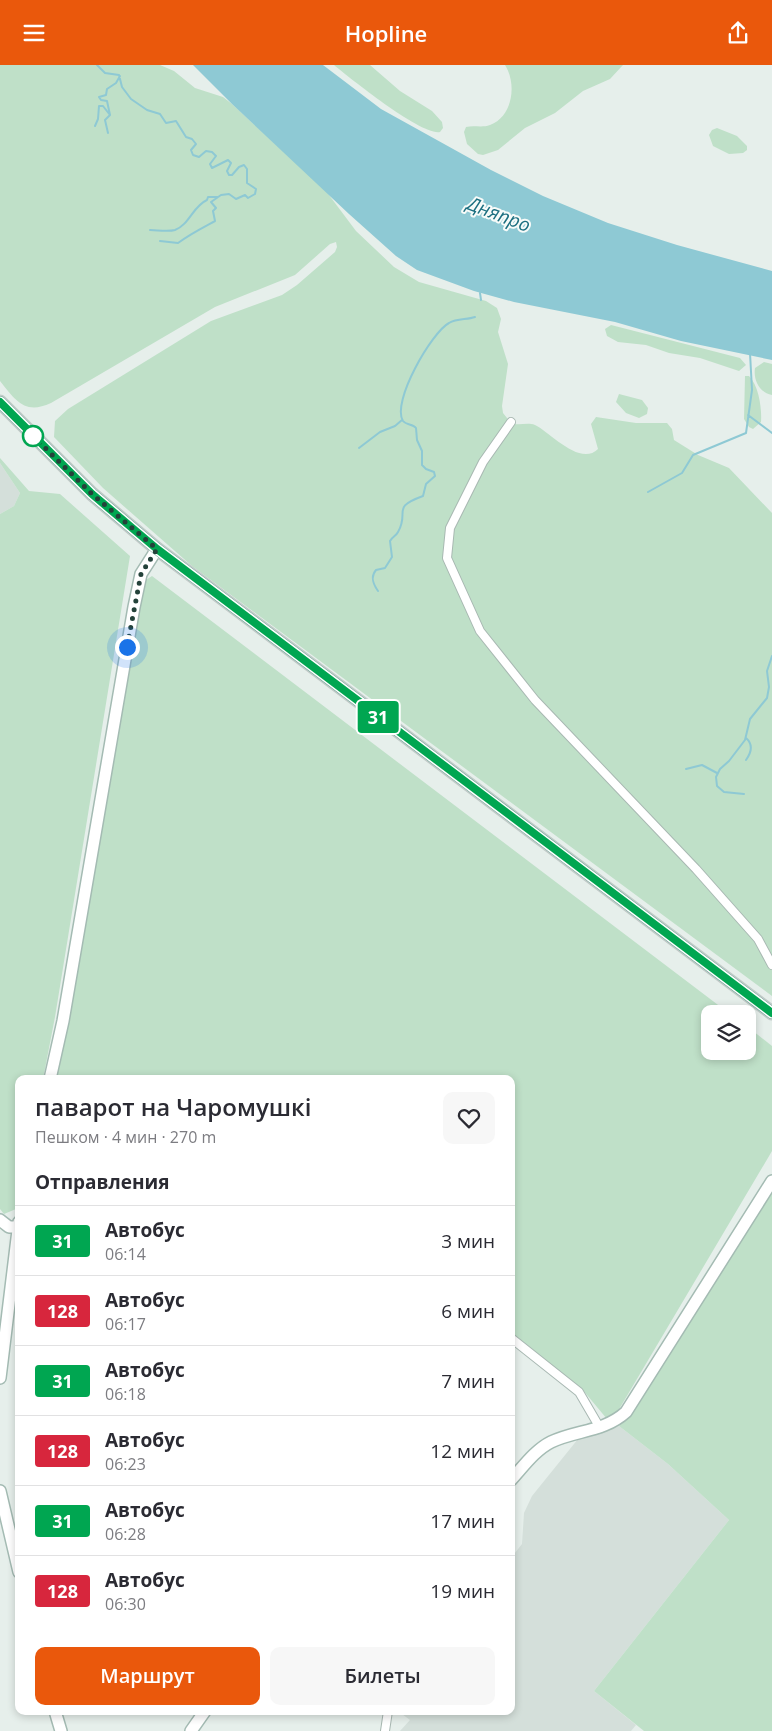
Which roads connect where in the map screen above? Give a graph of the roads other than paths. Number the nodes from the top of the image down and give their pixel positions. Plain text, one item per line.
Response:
1 (0, 402) edge
2 (511, 422) dead end
3 (157, 549) junction
4 (772, 965) edge
5 (772, 1013) edge
6 (51, 1075) edge
7 (772, 1181) edge
8 (0, 1220) edge
9 (15, 1226) edge
10 (15, 1242) edge
11 (3, 1311) edge
12 (515, 1341) edge
13 (0, 1378) edge
14 (600, 1428) junction
15 (515, 1475) edge
16 (0, 1491) edge
17 (15, 1555) edge
18 (56, 1715) edge
19 (202, 1715) edge
20 (387, 1715) edge
21 (61, 1731) edge
22 (191, 1731) edge
23 (385, 1731) edge

1 - 3 main road
2 - 4 street
3 - 5 main road
3 - 6 street
7 - 14 street
8 - 9 street
10 - 11 street
11 - 13 street
12 - 14 street
14 - 15 street
16 - 17 street
18 - 21 street
19 - 22 street
20 - 23 street

